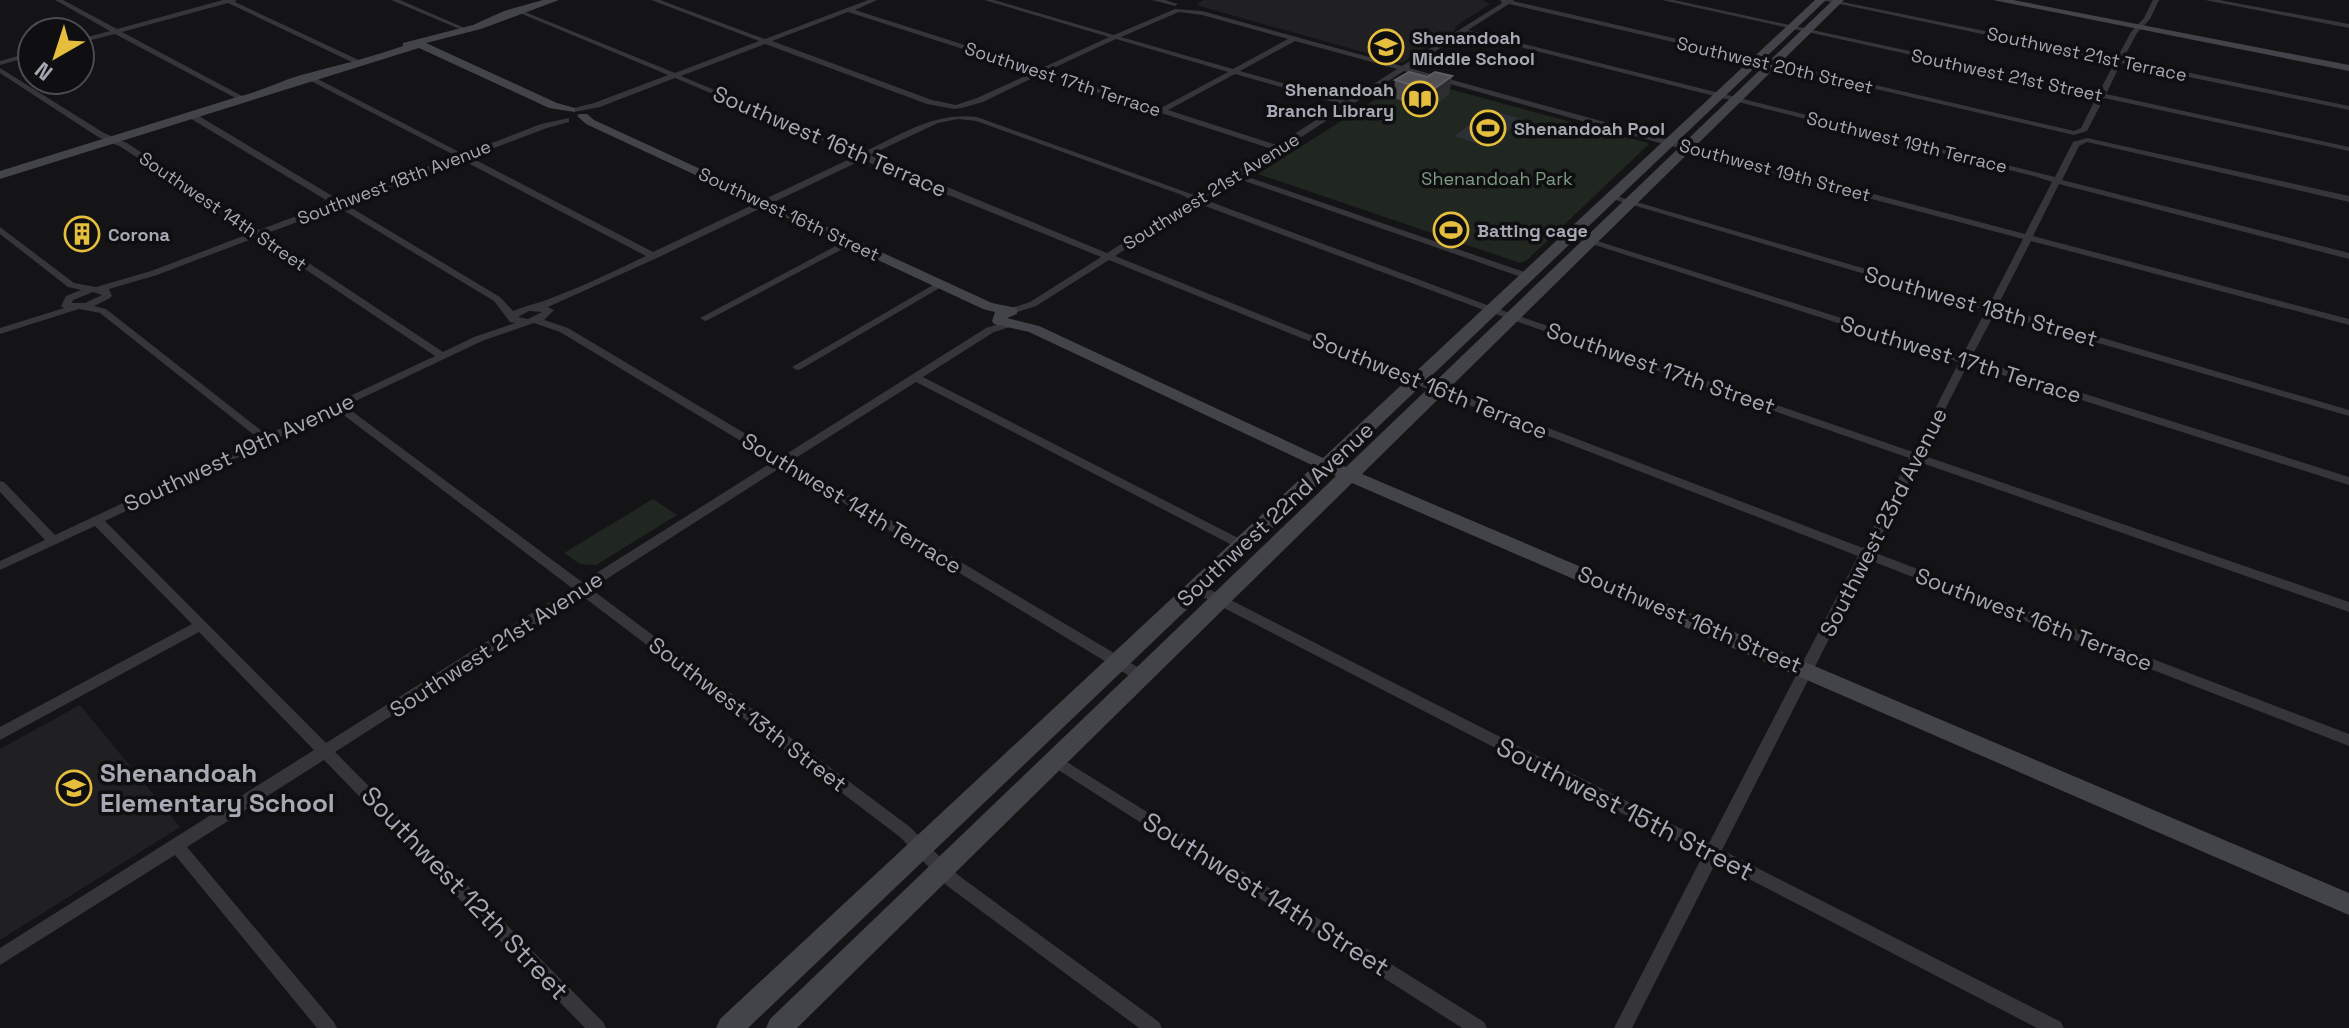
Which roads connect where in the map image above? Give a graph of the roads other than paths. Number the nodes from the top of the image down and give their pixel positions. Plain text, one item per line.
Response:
1 (58, 0) edge
2 (229, 0) edge
3 (394, 0) edge
4 (554, 0) edge
5 (654, 0) edge
6 (874, 0) edge
7 (987, 0) edge
8 (1157, 0) edge
9 (1665, 0) edge
10 (1998, 0) edge
11 (2025, 0) edge
12 (2156, 0) edge
13 (2208, 0) edge
14 (1506, 1) edge
15 (1830, 1) edge
16 (1178, 6) edge
17 (849, 10) junction
18 (518, 11) junction
19 (2140, 25) junction
20 (2349, 26) edge
21 (464, 29) junction
22 (1799, 29) junction
23 (116, 31) junction
24 (1464, 31) junction
25 (96, 37) edge
26 (1116, 37) junction
27 (1293, 39) junction
28 (766, 41) junction
29 (419, 44) junction
30 (2119, 61) junction
31 (359, 62) junction
32 (1763, 63) junction
33 (2349, 65) edge
34 (1405, 69) junction
35 (0, 70) edge
36 (1234, 71) junction
37 (1042, 72) junction
38 (674, 75) junction
39 (310, 77) junction
40 (2101, 95) junction
41 (1727, 98) junction
42 (241, 99) junction
43 (980, 100) junction
44 (934, 103) junction
45 (1348, 104) junction
46 (956, 107) junction
47 (2349, 108) edge
48 (1161, 111) junction
49 (944, 112) junction
50 (972, 114) junction
51 (191, 115) junction
52 (572, 115) junction
53 (958, 117) junction
54 (936, 121) junction
55 (2080, 136) junction
56 (112, 140) junction
57 (1680, 145) junction
58 (1278, 148) junction
59 (2349, 149) edge
60 (463, 156) junction
61 (864, 156) junction
62 (0, 175) edge
63 (1235, 175) junction
64 (2057, 181) junction
65 (1196, 199) junction
66 (2349, 199) edge
67 (1622, 201) junction
68 (338, 203) junction
69 (765, 203) junction
70 (0, 230) edge
71 (257, 233) junction
72 (1572, 236) junction
73 (2029, 237) junction
74 (849, 242) junction
75 (1592, 242) junction
76 (654, 256) junction
77 (1109, 256) junction
78 (2349, 256) edge
79 (1530, 277) junction
80 (940, 284) junction
81 (71, 285) junction
82 (581, 290) junction
83 (101, 297) junction
84 (497, 299) junction
85 (73, 304) junction
86 (532, 308) junction
87 (1992, 309) junction
88 (1494, 310) junction
89 (549, 312) junction
90 (512, 317) junction
91 (1514, 317) junction
92 (705, 318) dead end
93 (1011, 318) junction
94 (529, 321) junction
95 (2349, 322) edge
96 (564, 330) junction
97 (0, 331) edge
98 (478, 339) junction
99 (442, 356) junction
100 (1966, 360) junction
101 (797, 367) dead end
102 (917, 378) junction
103 (1416, 381) junction
104 (1437, 389) junction
105 (338, 406) junction
106 (2349, 413) edge
107 (266, 439) junction
108 (1916, 457) junction
109 (783, 462) junction
110 (1326, 465) junction
111 (1348, 474) junction
112 (2349, 481) edge
113 (0, 485) edge
114 (97, 520) junction
115 (53, 541) junction
116 (1242, 545) junction
117 (1867, 554) junction
118 (0, 566) edge
119 (1196, 588) junction
120 (581, 590) junction
121 (1219, 600) junction
122 (2349, 607) edge
123 (201, 625) junction
124 (1118, 662) junction
125 (1807, 670) junction
126 (1141, 676) junction
127 (0, 734) edge
128 (2349, 740) edge
129 (327, 752) junction
130 (1054, 760) junction
131 (177, 846) junction
132 (921, 847) junction
133 (1713, 854) junction
134 (942, 870) junction
135 (2349, 904) edge
136 (0, 957) edge
137 (328, 1028) edge
138 (597, 1028) edge
139 (729, 1028) edge
140 (779, 1028) edge
141 (1153, 1028) edge
142 (1478, 1028) edge
143 (1623, 1028) edge
144 (2055, 1028) edge

1 - 23 street
2 - 23 street
2 - 31 street
3 - 21 street
4 - 18 main road
5 - 28 street
6 - 17 street, Southwest 18th Avenue
7 - 26 street
8 - 16 street, Southwest 19th Street
9 - 22 street, Southwest 21st Street
10 - 19 main road
11 - 19 main road
12 - 19 street, Southwest 23rd Avenue
13 - 20 street
14 - 24 street, Southwest 21st Avenue
14 - 32 street, Southwest 20th Street
15 - 22 main road, Southwest 22nd Avenue
15 - 30 street, Southwest 21st Terrace
16 - 26 street
16 - 27 street, Southwest 19th Street
17 - 28 street, Southwest 18th Avenue
17 - 37 street, Southwest 17th Terrace
18 - 21 main road
18 - 38 street, Southwest 16th Terrace
19 - 30 street, Southwest 23rd Avenue
19 - 33 main road
21 - 29 main road
22 - 32 main road, Southwest 22nd Avenue
22 - 40 street, Southwest 21st Street
23 - 25 street
23 - 42 street
24 - 34 street, Southwest 21st Avenue
24 - 41 street, Southwest 19th Terrace
26 - 36 street
26 - 37 street
27 - 34 street, Southwest 19th Street
27 - 36 street
28 - 38 street, Southwest 18th Avenue
28 - 44 street
29 - 31 main road
29 - 52 main road, Southwest 16th Street
30 - 40 street, Southwest 23rd Avenue
30 - 47 street, Southwest 21st Terrace
31 - 39 main road
32 - 41 main road, Southwest 22nd Avenue
32 - 55 street, Southwest 20th Street
34 - 45 street, Southwest 21st Avenue
34 - 57 street, Southwest 19th Street
35 - 56 street, Southwest 14th Street
36 - 45 street
36 - 48 street
37 - 43 street
37 - 48 street, Southwest 17th Terrace
38 - 52 street, Southwest 18th Avenue
38 - 61 street, Southwest 16th Terrace
39 - 42 main road
39 - 60 street
40 - 55 street, Southwest 23rd Avenue
40 - 59 street, Southwest 21st Street
41 - 57 main road, Southwest 22nd Avenue
41 - 64 street, Southwest 19th Terrace
42 - 51 main road
43 - 46 street
43 - 50 street
44 - 46 street
44 - 49 street
45 - 58 street, Southwest 21st Avenue
46 - 49 street
46 - 50 street
48 - 58 street, Southwest 17th Terrace
49 - 53 street
49 - 54 street
50 - 53 street, Southwest 17th Street
50 - 65 street, Southwest 17th Street
51 - 56 main road
51 - 68 street
52 - 60 street, Southwest 18th Avenue
52 - 69 main road, Southwest 16th Street
53 - 54 street
54 - 61 street
55 - 64 street, Southwest 23rd Avenue
55 - 66 street, Southwest 20th Street
56 - 62 main road
56 - 71 street, Southwest 14th Street
57 - 67 main road, Southwest 22nd Avenue
57 - 73 street, Southwest 19th Street
58 - 63 street, Southwest 21st Avenue
60 - 68 street, Southwest 18th Avenue
60 - 76 street
61 - 69 street
61 - 77 street, Southwest 16th Terrace
63 - 65 street, Southwest 21st Avenue
63 - 79 street
64 - 73 street, Southwest 23rd Avenue
64 - 78 street, Southwest 19th Terrace
65 - 77 street, Southwest 21st Avenue
65 - 88 street, Southwest 17th Street
67 - 72 main road, Southwest 22nd Avenue
67 - 75 main road, Southwest 22nd Avenue
67 - 87 street, Southwest 18th Street
68 - 71 street, Southwest 18th Avenue
68 - 84 street
69 - 74 main road, Southwest 16th Street
69 - 76 street
70 - 81 street
71 - 83 street, Southwest 18th Avenue
71 - 99 street, Southwest 14th Street
72 - 75 street, Southwest 17th Terrace
72 - 79 main road, Southwest 22nd Avenue
73 - 87 street, Southwest 23rd Avenue
73 - 95 street, Southwest 19th Street
74 - 80 main road, Southwest 16th Street
74 - 92 street
75 - 91 main road, Southwest 22nd Avenue
75 - 100 street, Southwest 17th Terrace
76 - 82 street
77 - 93 street, Southwest 21st Avenue
77 - 103 street, Southwest 16th Terrace
79 - 88 main road, Southwest 22nd Avenue
80 - 93 main road, Southwest 16th Street
80 - 101 street
81 - 83 street
81 - 85 street
82 - 86 street
82 - 89 street
83 - 85 street
83 - 85 street, Southwest 18th Avenue
83 - 107 street
84 - 86 street
84 - 90 street
85 - 97 street
86 - 89 street
86 - 90 street, Southwest 19th Avenue
87 - 100 street, Southwest 23rd Avenue
87 - 106 street, Southwest 18th Street
88 - 91 street, Southwest 17th Street
88 - 103 main road, Southwest 22nd Avenue
89 - 94 street, Southwest 19th Avenue
89 - 96 street, Southwest 14th Terrace
90 - 94 street, Southwest 14th Terrace
90 - 98 street, Southwest 19th Avenue
91 - 104 main road, Southwest 22nd Avenue
91 - 108 street, Southwest 17th Street
93 - 102 street, Southwest 21st Avenue
93 - 110 main road, Southwest 16th Street
94 - 96 street, Southwest 14th Terrace
94 - 98 street, Southwest 19th Avenue
96 - 109 street, Southwest 14th Terrace
98 - 99 street, Southwest 19th Avenue
99 - 105 street, Southwest 19th Avenue
100 - 108 street, Southwest 23rd Avenue
100 - 112 street, Southwest 17th Terrace
102 - 109 street, Southwest 21st Avenue
102 - 116 street
103 - 104 street, Southwest 16th Terrace
103 - 110 main road, Southwest 22nd Avenue
104 - 111 main road, Southwest 22nd Avenue
104 - 117 street, Southwest 16th Terrace
105 - 107 street, Southwest 19th Avenue
105 - 120 street, Southwest 13th Street
107 - 114 street, Southwest 19th Avenue
108 - 117 street, Southwest 23rd Avenue
108 - 122 street, Southwest 17th Street
109 - 120 street, Southwest 21st Avenue
109 - 124 street, Southwest 14th Terrace
110 - 111 main road, Southwest 16th Street
110 - 116 main road, Southwest 22nd Avenue
111 - 121 main road, Southwest 22nd Avenue
111 - 125 main road, Southwest 16th Street
113 - 115 street
114 - 115 street, Southwest 19th Avenue
114 - 123 street, Southwest 12th Street
115 - 118 street, Southwest 19th Avenue
116 - 119 main road, Southwest 22nd Avenue
117 - 125 street, Southwest 23rd Avenue
117 - 128 street, Southwest 16th Terrace
119 - 121 street, Southwest 15th Street
119 - 124 main road, Southwest 22nd Avenue
120 - 129 street, Southwest 21st Avenue
120 - 132 street, Southwest 13th Street
121 - 126 main road, Southwest 22nd Avenue
121 - 133 street, Southwest 15th Street
123 - 127 street
123 - 129 street, Southwest 12th Street
124 - 126 street, Southwest 14th Terrace
124 - 132 main road, Southwest 22nd Avenue
125 - 133 street, Southwest 23rd Avenue
125 - 135 main road, Southwest 16th Street
126 - 130 main road, Southwest 22nd Avenue
129 - 131 street, Southwest 21st Avenue
129 - 138 street, Southwest 12th Street
130 - 134 main road, Southwest 22nd Avenue
130 - 142 street, Southwest 14th Street
131 - 136 street, Southwest 21st Avenue
131 - 137 street
132 - 134 street, Southwest 13th Street
132 - 139 main road, Southwest 22nd Avenue
133 - 143 street, Southwest 23rd Avenue
133 - 144 street, Southwest 15th Street
134 - 140 main road, Southwest 22nd Avenue
134 - 141 street, Southwest 13th Street

